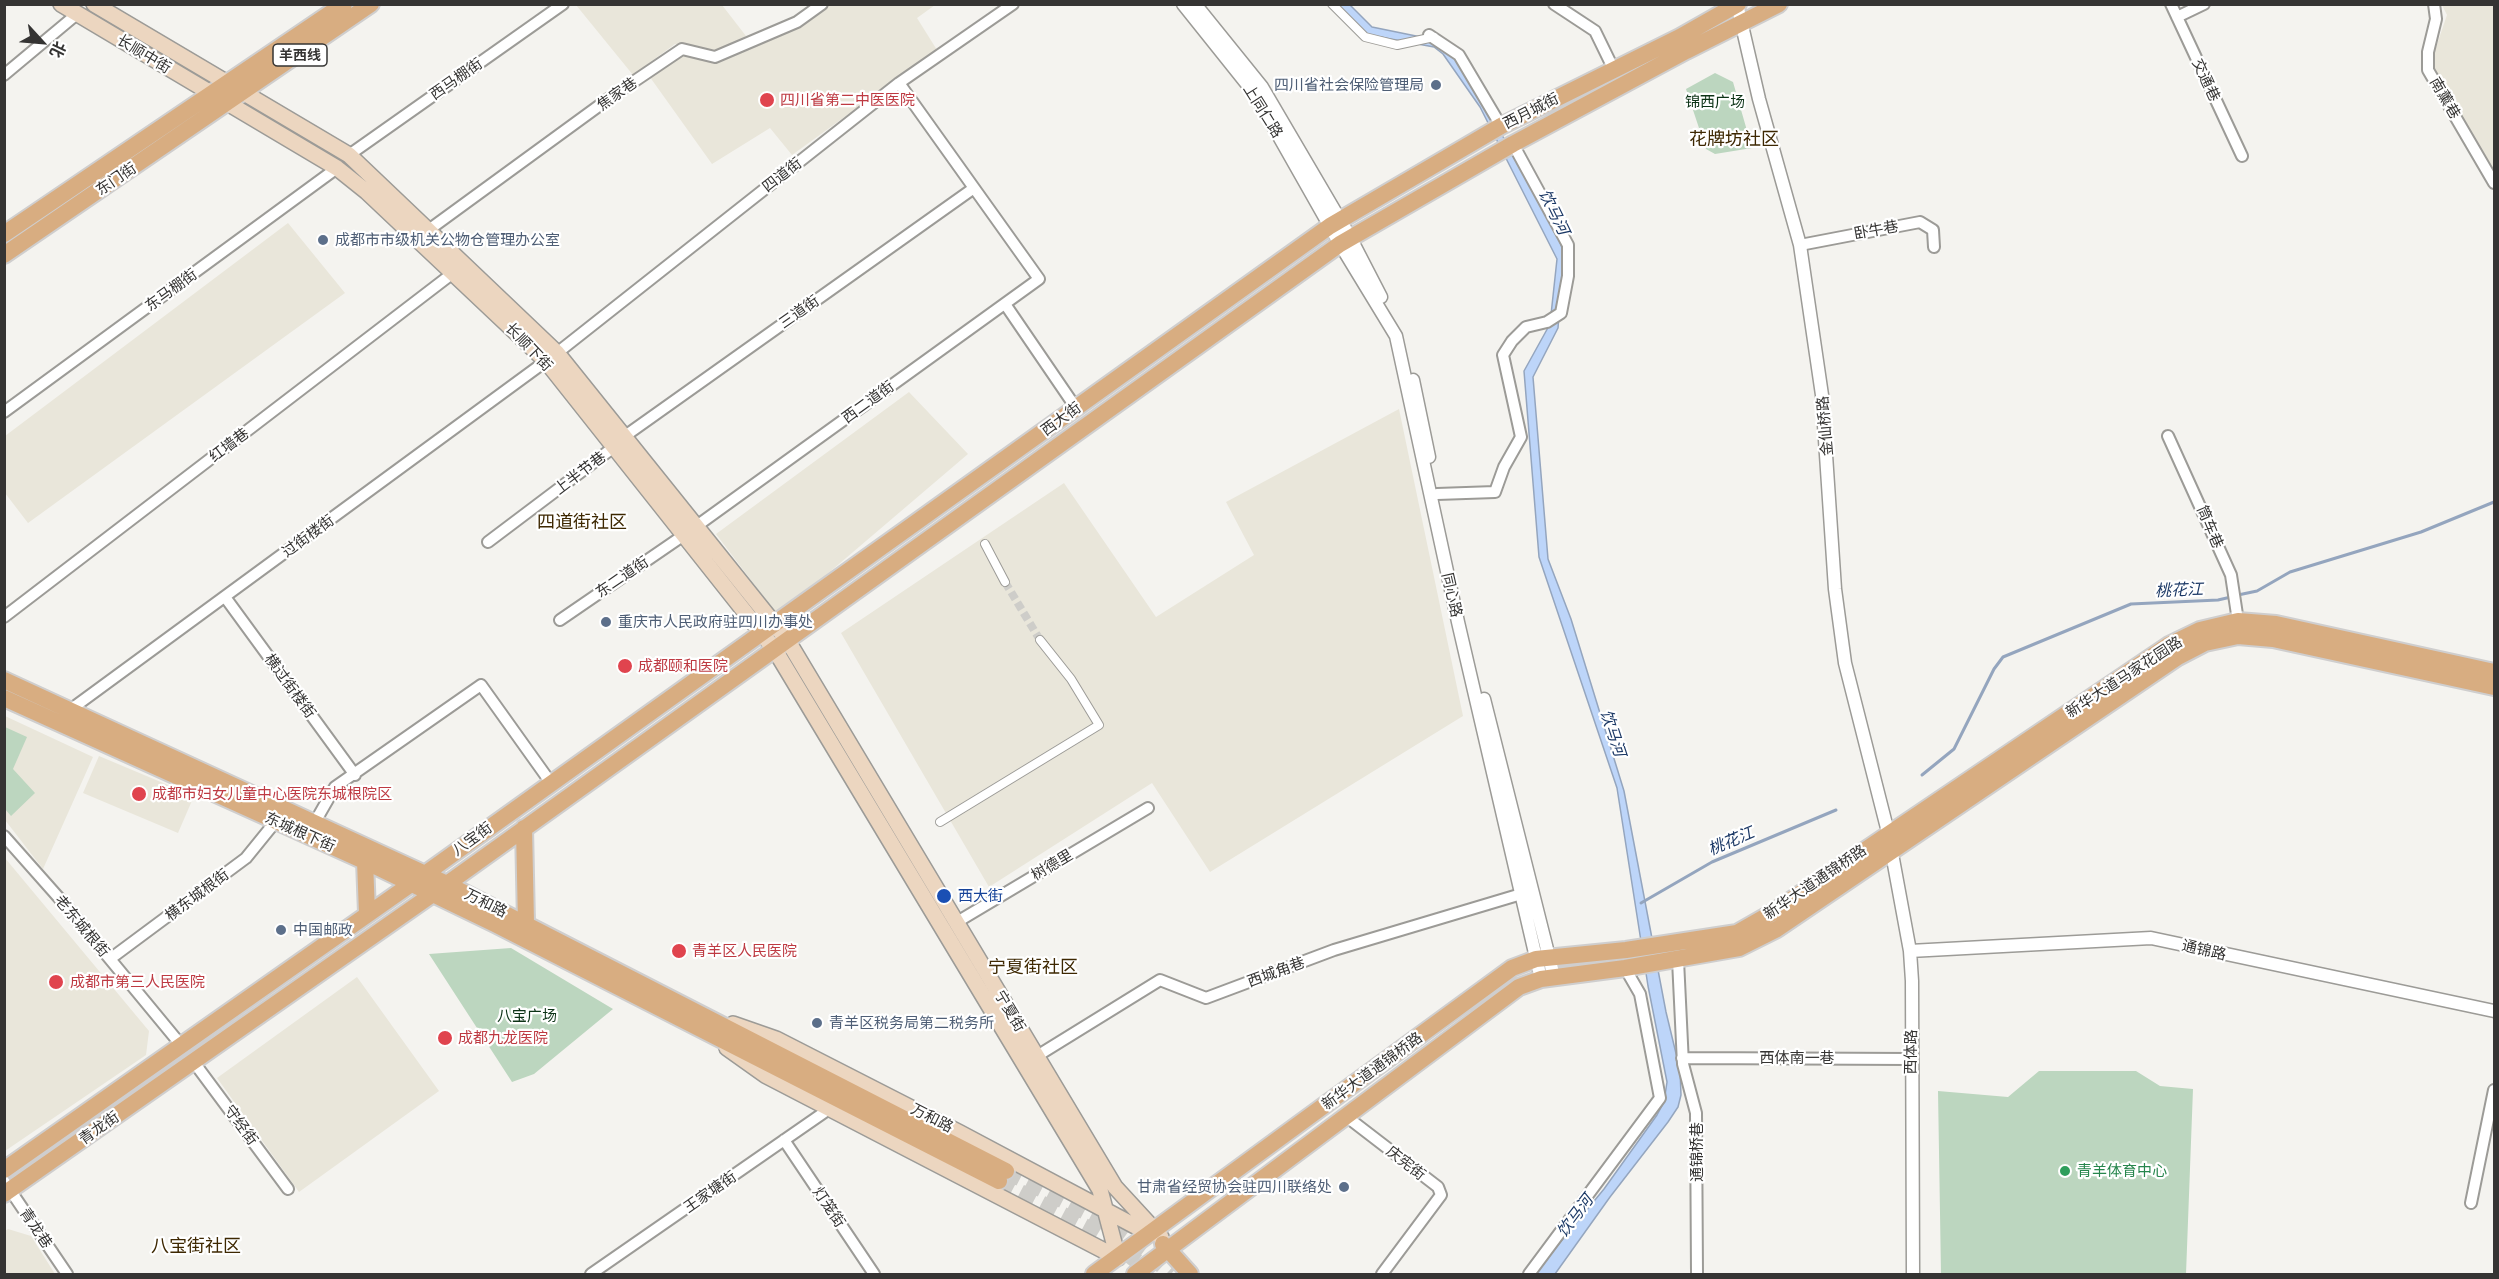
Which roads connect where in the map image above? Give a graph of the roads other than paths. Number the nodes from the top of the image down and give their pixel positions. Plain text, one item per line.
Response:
1 (61, 4) edge
2 (94, 4) edge
3 (344, 4) edge
4 (371, 4) edge
5 (563, 4) edge
6 (822, 4) edge
7 (1013, 4) edge
8 (1183, 4) edge
9 (1195, 4) edge
10 (1332, 4) edge
11 (1554, 4) edge
12 (1779, 4) edge
13 (2171, 4) edge
14 (2204, 4) edge
15 (2434, 4) edge
16 (1738, 5) edge
17 (113, 9) edge
18 (77, 14) junction
19 (2177, 17) junction
20 (1741, 23) junction
21 (1430, 37) joint
22 (1614, 70) junction
23 (4, 75) edge
24 (899, 83) junction
25 (229, 84) junction
26 (245, 93) junction
27 (212, 95) junction
28 (227, 104) junction
29 (1501, 126) junction
30 (1513, 144) junction
31 (349, 155) junction
32 (2242, 156) dead end
33 (337, 168) junction
34 (2494, 183) edge
35 (974, 188) junction
36 (1335, 224) junction
37 (430, 229) junction
38 (4, 234) edge
39 (1345, 241) junction
40 (1800, 245) junction
41 (1934, 247) dead end
42 (4, 255) edge
43 (453, 273) junction
44 (1005, 304) junction
45 (552, 357) junction
46 (1076, 408) junction
47 (4, 412) edge
48 (2168, 436) dead end
49 (620, 442) junction
50 (1437, 494) junction
51 (698, 525) junction
52 (684, 535) junction
53 (488, 542) dead end
54 (985, 544) dead end
55 (1005, 582) tunnel mouth
56 (225, 597) junction
57 (4, 617) edge
58 (560, 620) dead end
59 (2238, 621) junction
60 (769, 628) junction
61 (1040, 640) tunnel mouth
62 (782, 645) junction
63 (2494, 672) edge
64 (5, 685) edge
65 (2494, 687) edge
66 (70, 710) junction
67 (355, 775) junction
68 (551, 783) junction
69 (1148, 808) dead end
70 (276, 821) junction
71 (315, 822) junction
72 (940, 822) dead end
73 (524, 828) junction
74 (1888, 832) junction
75 (4, 836) edge
76 (1892, 851) junction
77 (365, 861) junction
78 (418, 879) junction
79 (447, 884) junction
80 (1527, 892) junction
81 (431, 895) junction
82 (367, 913) junction
83 (957, 922) junction
84 (526, 923) junction
85 (1910, 951) junction
86 (1543, 958) junction
87 (110, 959) junction
88 (1675, 960) junction
89 (1627, 962) junction
90 (1547, 978) junction
91 (2494, 1011) edge
92 (704, 1023) junction
93 (181, 1045) junction
94 (1038, 1056) junction
95 (1682, 1058) junction
96 (1911, 1059) junction
97 (193, 1061) junction
98 (2494, 1089) edge
99 (829, 1108) junction
100 (1347, 1117) junction
101 (784, 1140) junction
102 (4, 1170) edge
103 (1002, 1176) tunnel mouth
104 (7, 1188) edge
105 (288, 1189) dead end
106 (2471, 1203) dead end
107 (1106, 1210) junction
108 (1148, 1236) junction
109 (1170, 1249) junction
110 (1118, 1258) junction
111 (1136, 1274) edge
112 (67, 1275) edge
113 (591, 1275) edge
114 (874, 1275) edge
115 (1094, 1275) edge
116 (1190, 1275) edge
117 (1382, 1275) edge
118 (1529, 1275) edge
119 (1697, 1275) edge
120 (1913, 1275) edge

1 - 18 main road, 长顺中街
2 - 17 main road, 长顺中街
3 - 25 main road, 羊西线
4 - 26 main road, 羊西线
5 - 31 street, 西马棚街
6 - 37 street, 焦家巷
7 - 24 street, 四道街
8 - 36 street, 上同仁路
9 - 36 street
10 - 21 street
11 - 22 street
12 - 20 main road, 西月城街
13 - 19 street, 交通巷
14 - 19 street
15 - 34 street, 南薰巷
16 - 20 street, 金仙桥路
16 - 22 main road, 西月城街
17 - 25 main road, 长顺中街
18 - 23 street
18 - 27 main road, 长顺中街
19 - 32 street, 交通巷
20 - 30 main road, 西月城街
20 - 40 street, 金仙桥路
21 - 29 street
22 - 29 main road, 西月城街
24 - 35 street
24 - 45 street, 四道街
25 - 26 main road, 长顺中街
25 - 27 main road, 羊西线
26 - 28 main road, 羊西线
26 - 31 main road, 长顺下街
27 - 28 main road, 长顺中街
27 - 38 main road, 东门街
28 - 33 main road, 长顺下街
28 - 42 main road, 东门街
29 - 36 main road, 西月城街
30 - 39 main road, 西月城街
30 - 50 street
31 - 37 main road, 长顺下街
33 - 43 main road, 长顺下街
33 - 47 street, 东马棚街
35 - 44 street, 西二道街
35 - 49 street, 三道街
36 - 39 street, 同心路
36 - 46 main road, 西大街
37 - 45 main road, 长顺下街
39 - 50 street
39 - 62 main road, 西大街
39 - 80 street, 同心路
40 - 41 street, 卧牛巷
40 - 74 street, 金仙桥路
43 - 45 main road, 长顺下街
43 - 57 street, 红墙巷
44 - 46 street
44 - 51 street, 西二道街
45 - 49 main road, 长顺下街
45 - 56 street, 过街楼街
46 - 60 main road, 西大街
48 - 59 street, 筒车巷
49 - 51 main road, 长顺下街
49 - 52 main road, 长顺下街
49 - 53 street, 上半节巷
50 - 80 street
51 - 60 main road, 长顺下街
52 - 58 street, 东二道街
52 - 60 main road, 长顺下街
54 - 55 street
56 - 66 street, 过街楼街
56 - 67 street, 横过街楼街
59 - 63 main road, 新华大道马家花园路
59 - 74 main road, 新华大道马家花园路
60 - 62 main road, 长顺下街
60 - 68 main road, 八宝街
61 - 72 street
62 - 73 main road, 八宝街
62 - 83 main road, 宁夏街
62 - 107 main road, 宁夏街
64 - 66 main road, 东城根下街
64 - 70 main road, 东城根下街
65 - 76 main road, 新华大道马家花园路
66 - 71 main road, 东城根下街
67 - 68 street
67 - 71 street
68 - 78 main road, 八宝街
69 - 83 street, 树德里
70 - 77 main road, 东城根下街
70 - 87 street, 横东城根街
71 - 78 main road, 东城根下街
73 - 79 main road, 八宝街
73 - 84 main road
74 - 76 street, 西体路
74 - 89 main road, 新华大道通锦桥路
75 - 87 street, 老东城根街
76 - 85 street, 西体路
76 - 88 main road, 新华大道通锦桥路
77 - 78 main road, 东城根下街
77 - 82 main road
78 - 79 main road, 万和路
78 - 81 main road, 东城根下街
78 - 82 main road, 八宝街
79 - 81 main road, 八宝街
79 - 84 main road, 万和路
80 - 86 street
80 - 94 street, 西城角巷
81 - 92 main road, 万和路
81 - 97 main road, 八宝街
82 - 93 main road, 八宝街
83 - 94 main road, 宁夏街
84 - 92 main road, 万和路
85 - 91 street, 通锦路
85 - 96 street, 西体路
86 - 89 main road, 新华大道通锦桥路
86 - 90 street
86 - 108 main road, 新华大道通锦桥路
87 - 93 street, 老东城根街
88 - 89 main road, 新华大道通锦桥路
88 - 95 street, 通锦桥巷
89 - 90 main road, 新华大道通锦桥路
89 - 118 street
90 - 100 main road, 新华大道通锦桥路
92 - 99 main road, 万和路
92 - 103 main road, 万和路
92 - 107 main road, 万和路
93 - 102 main road, 青龙街
94 - 108 main road, 宁夏街
95 - 96 street, 西体南一巷
95 - 119 street, 通锦桥巷
96 - 120 street, 西体路
97 - 104 main road, 青龙街
97 - 105 street, 守经街
98 - 106 street
99 - 101 street, 王家塘街
99 - 110 main road, 万和路
100 - 109 main road, 新华大道通锦桥路
100 - 117 street, 庆宪街
101 - 113 street, 王家塘街
101 - 114 street, 灯笼街
104 - 112 street, 青龙巷
107 - 108 main road, 万和路
107 - 110 main road, 宁夏街
108 - 109 main road
108 - 110 main road, 新华大道通锦桥路
109 - 111 main road, 新华大道通锦桥路
109 - 116 main road
110 - 111 main road
110 - 115 main road, 新华大道通锦桥路

